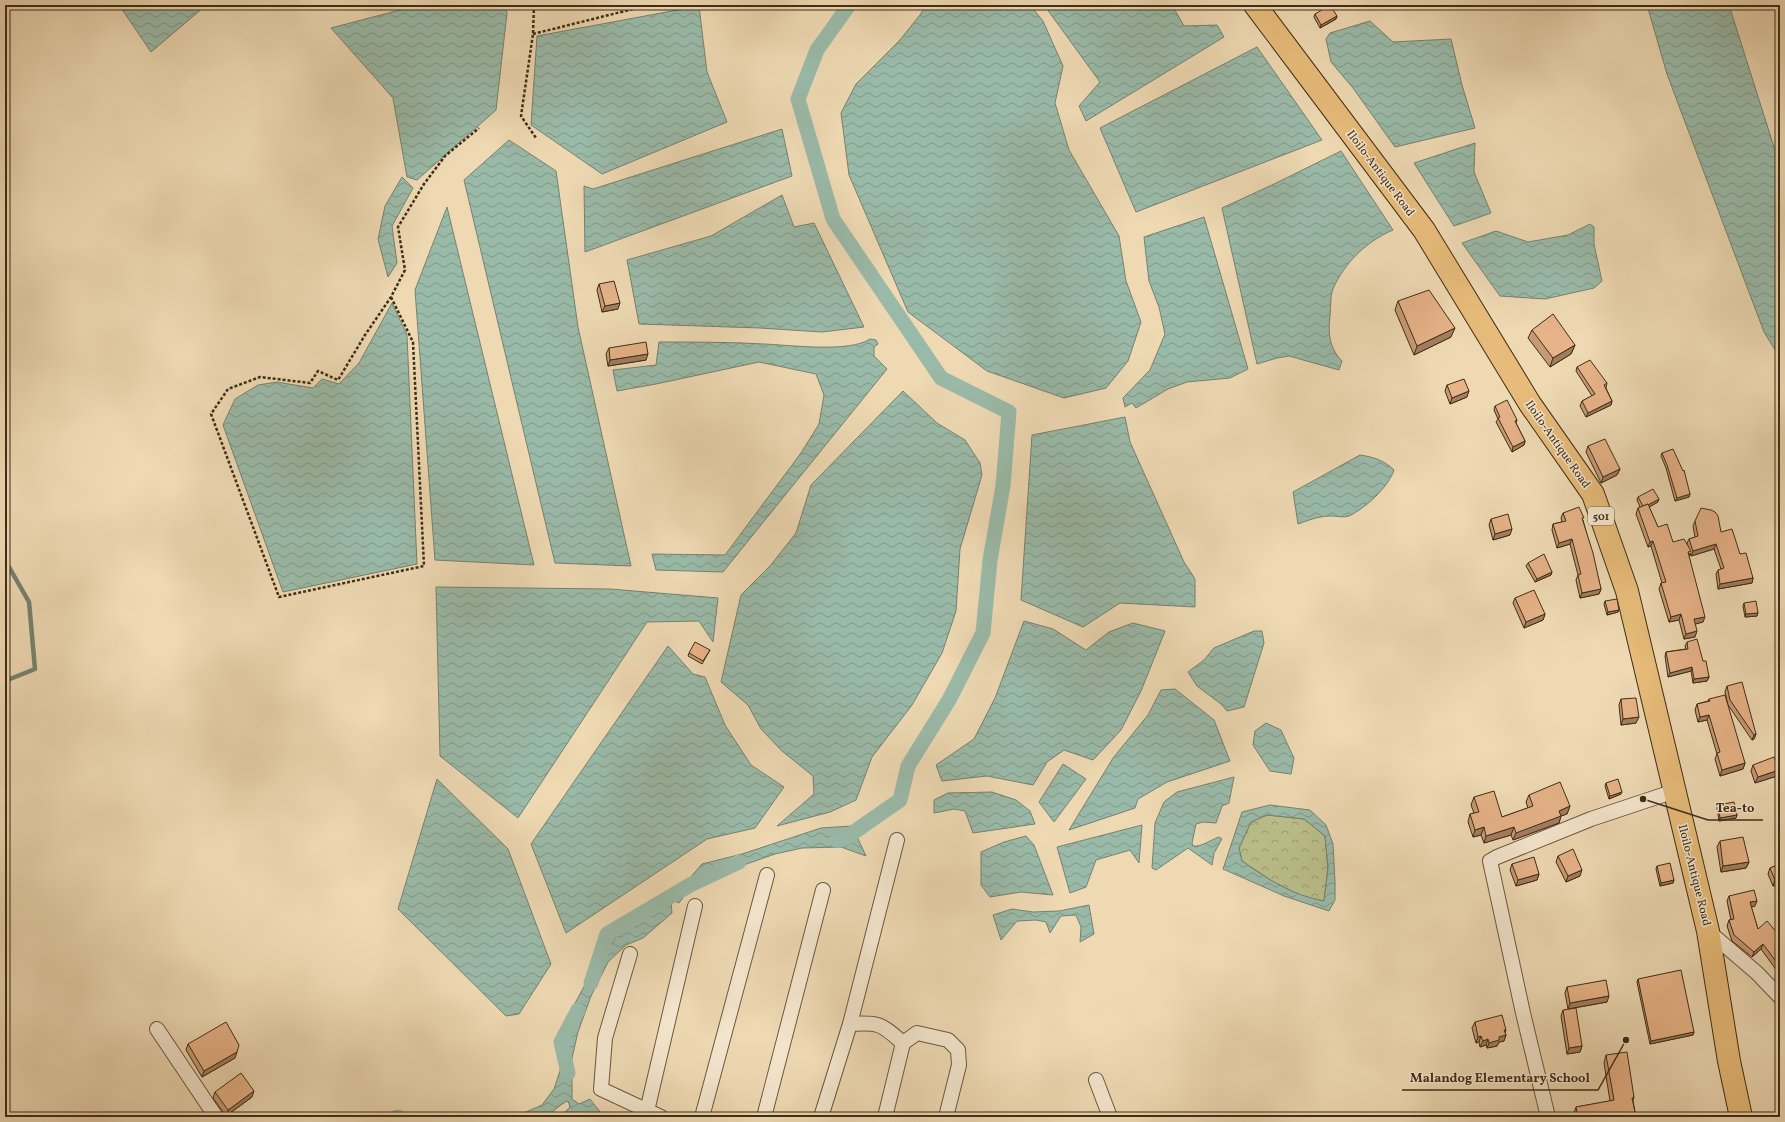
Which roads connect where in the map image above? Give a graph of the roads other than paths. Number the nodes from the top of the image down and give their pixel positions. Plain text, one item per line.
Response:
1 (1255, 5) edge
2 (1674, 791) junction
3 (897, 840) dead end
4 (767, 875) dead end
5 (824, 890) dead end
6 (695, 906) dead end
7 (1708, 931) junction
8 (630, 954) dead end
9 (1780, 997) edge
10 (850, 1024) junction
11 (157, 1029) dead end
12 (903, 1043) junction
13 (1096, 1080) dead end
14 (648, 1111) junction
15 (216, 1117) edge
16 (661, 1117) edge
17 (702, 1117) edge
18 (764, 1117) edge
19 (821, 1117) edge
20 (886, 1117) edge
21 (946, 1117) edge
22 (1110, 1117) edge
23 (1548, 1117) edge
24 (1741, 1117) edge

1 - 2 main road, Iloilo-Antique Road / 501
2 - 7 main road, Iloilo-Antique Road / 501
2 - 23 street
3 - 10 street
4 - 17 street
5 - 18 street
6 - 14 street
7 - 9 street
7 - 24 main road, Iloilo-Antique Road / 501
8 - 14 street
10 - 12 street
10 - 19 street
11 - 15 street
12 - 20 street
12 - 21 street
13 - 22 street
14 - 16 street

